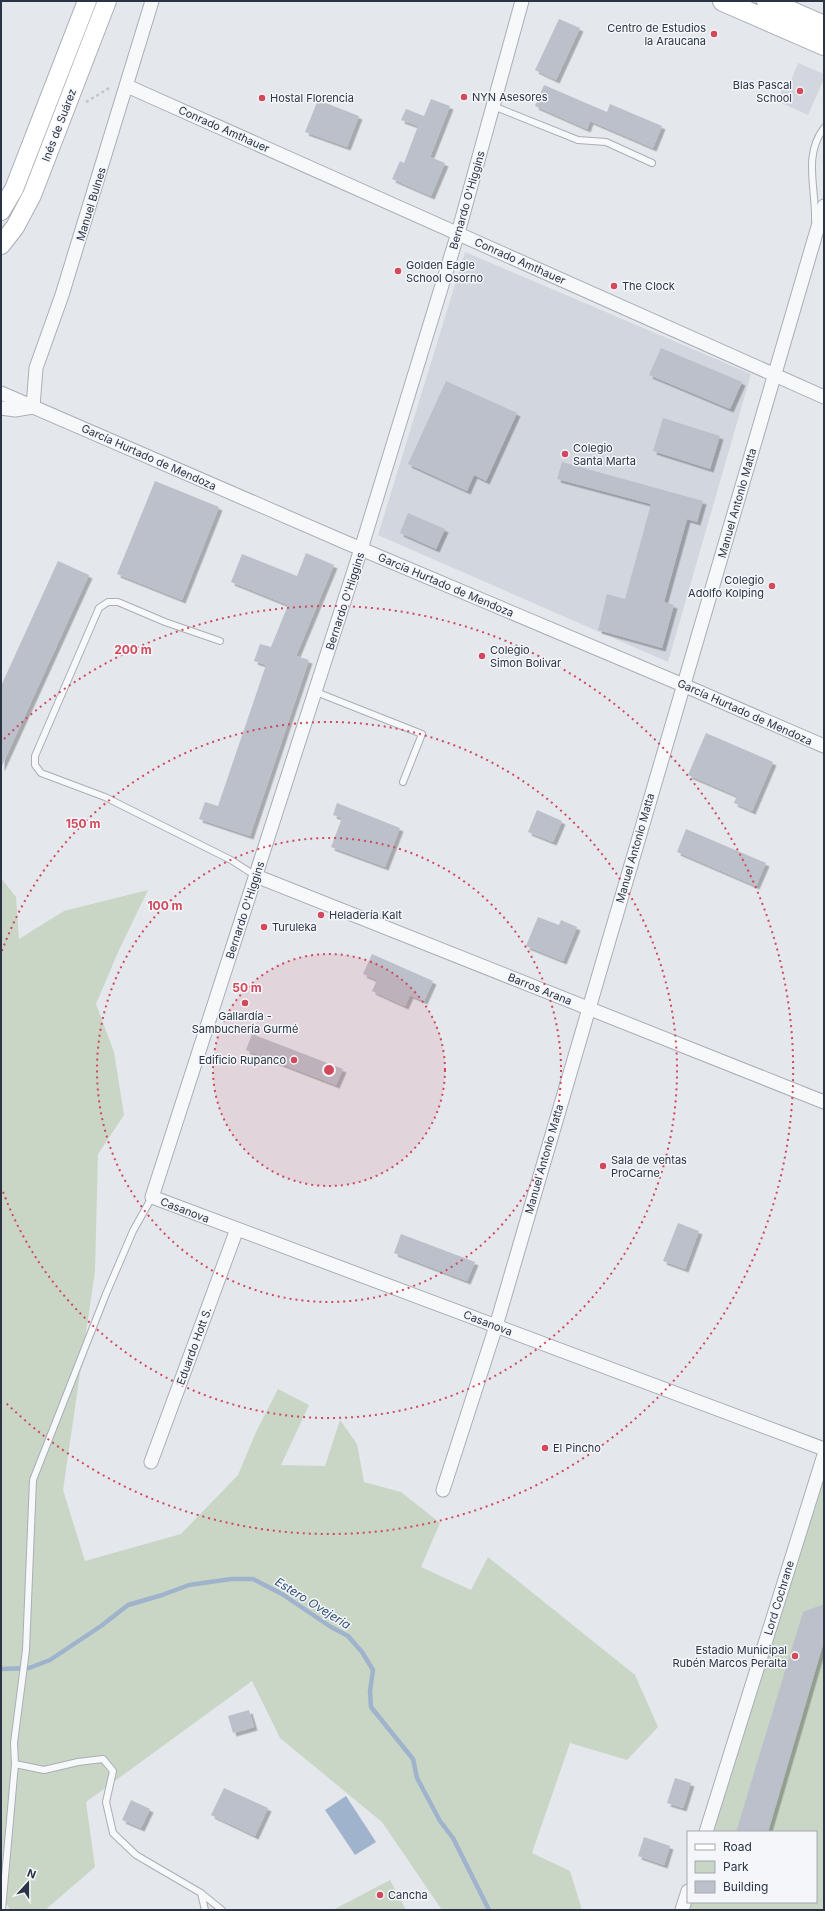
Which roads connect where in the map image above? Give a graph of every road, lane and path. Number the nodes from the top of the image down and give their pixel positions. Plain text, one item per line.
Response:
1 (87, 1) edge
2 (107, 1) edge
3 (152, 1) edge
4 (522, 1) edge
5 (723, 1) edge
6 (768, 1) edge
7 (824, 26) edge
8 (824, 45) edge
9 (127, 86) junction
10 (493, 106) junction
11 (46, 107) junction
12 (64, 114) junction
13 (824, 128) edge
14 (652, 164) dead end
15 (824, 206) edge
16 (1, 211) edge
17 (458, 234) junction
18 (814, 240) junction
19 (1, 245) edge
20 (774, 375) junction
21 (1, 392) edge
22 (824, 397) edge
23 (34, 407) junction
24 (1, 408) edge
25 (361, 549) junction
26 (220, 641) dead end
27 (683, 685) junction
28 (316, 692) junction
29 (824, 746) edge
30 (402, 782) dead end
31 (256, 876) junction
32 (588, 1008) junction
33 (824, 1102) edge
34 (152, 1197) junction
35 (237, 1229) junction
36 (496, 1326) junction
37 (824, 1449) edge
38 (824, 1456) edge
39 (150, 1462) dead end
40 (443, 1490) dead end
41 (15, 1764) junction
42 (706, 1831) edge
43 (201, 1893) junction
44 (687, 1894) edge
45 (2, 1910) edge
46 (205, 1910) edge
47 (222, 1910) edge
48 (682, 1910) edge

1 - 11 main road, Inés de Suárez
2 - 12 main road, Inés de Suárez
3 - 9 street, Manuel Bulnes
4 - 10 street, Bernardo O'Higgins
5 - 8 main road
6 - 7 main road
9 - 12 path
9 - 17 street, Conrado Amthauer
9 - 23 street, Manuel Bulnes
10 - 14 lane
10 - 17 street, Bernardo O'Higgins
11 - 12 main road
11 - 16 main road, Inés de Suárez
12 - 19 main road, Inés de Suárez
13 - 18 lane
15 - 18 street, Manuel Antonio Matta
17 - 20 street, Conrado Amthauer
17 - 25 street, Bernardo O'Higgins
18 - 20 street, Manuel Antonio Matta
20 - 22 street, Conrado Amthauer
20 - 27 street, Manuel Antonio Matta
21 - 23 street, García Hurtado de Mendoza
23 - 24 street
23 - 25 street, García Hurtado de Mendoza
25 - 27 street, García Hurtado de Mendoza
25 - 28 street, Bernardo O'Higgins
26 - 31 lane
27 - 29 street, García Hurtado de Mendoza
27 - 32 street, Manuel Antonio Matta
28 - 30 lane
28 - 31 street, Bernardo O'Higgins
31 - 32 street, Barros Arana
31 - 34 street, Bernardo O'Higgins
32 - 33 street, Barros Arana
32 - 36 street, Manuel Antonio Matta
34 - 35 street, Casanova
34 - 41 lane
35 - 36 street, Casanova
35 - 39 street, Eduardo Hott S.
36 - 37 street, Casanova
36 - 40 street, Manuel Antonio Matta
38 - 42 street, Lord Cochrane
41 - 43 lane
41 - 45 lane
43 - 46 lane
43 - 47 lane
44 - 48 street

